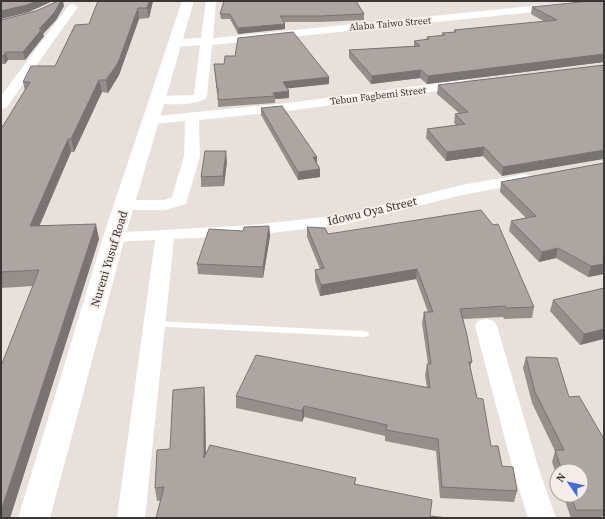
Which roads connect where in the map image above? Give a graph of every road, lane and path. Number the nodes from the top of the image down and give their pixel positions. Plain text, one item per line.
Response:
1 (188, 1) edge
2 (211, 1) edge
3 (604, 2) edge
4 (66, 4) edge
5 (207, 42) junction
6 (176, 43) junction
7 (480, 82) edge
8 (1, 105) edge
9 (155, 110) junction
10 (192, 116) junction
11 (541, 176) edge
12 (125, 205) junction
13 (165, 234) junction
14 (114, 237) junction
15 (154, 324) junction
16 (486, 326) dead end
17 (364, 334) dead end
18 (34, 518) edge
19 (131, 518) edge
20 (542, 518) edge

1 - 6 street, Nureni Yusuf Road
2 - 5 street
3 - 5 street, Alaba Taiwo Street
4 - 8 street
5 - 6 street, Alaba Taiwo Street
5 - 9 street
6 - 9 street, Nureni Yusuf Road
7 - 10 street, Tebun Fagbemi Street
9 - 10 street, Tebun Fagbemi Street
9 - 12 street, Nureni Yusuf Road
10 - 12 street
11 - 13 street, Idowu Oya Street
12 - 14 street, Nureni Yusuf Road
13 - 14 street, Idowu Oya Street
13 - 15 street
14 - 18 street, Nureni Yusuf Road
15 - 17 lane
15 - 19 street
16 - 20 street

